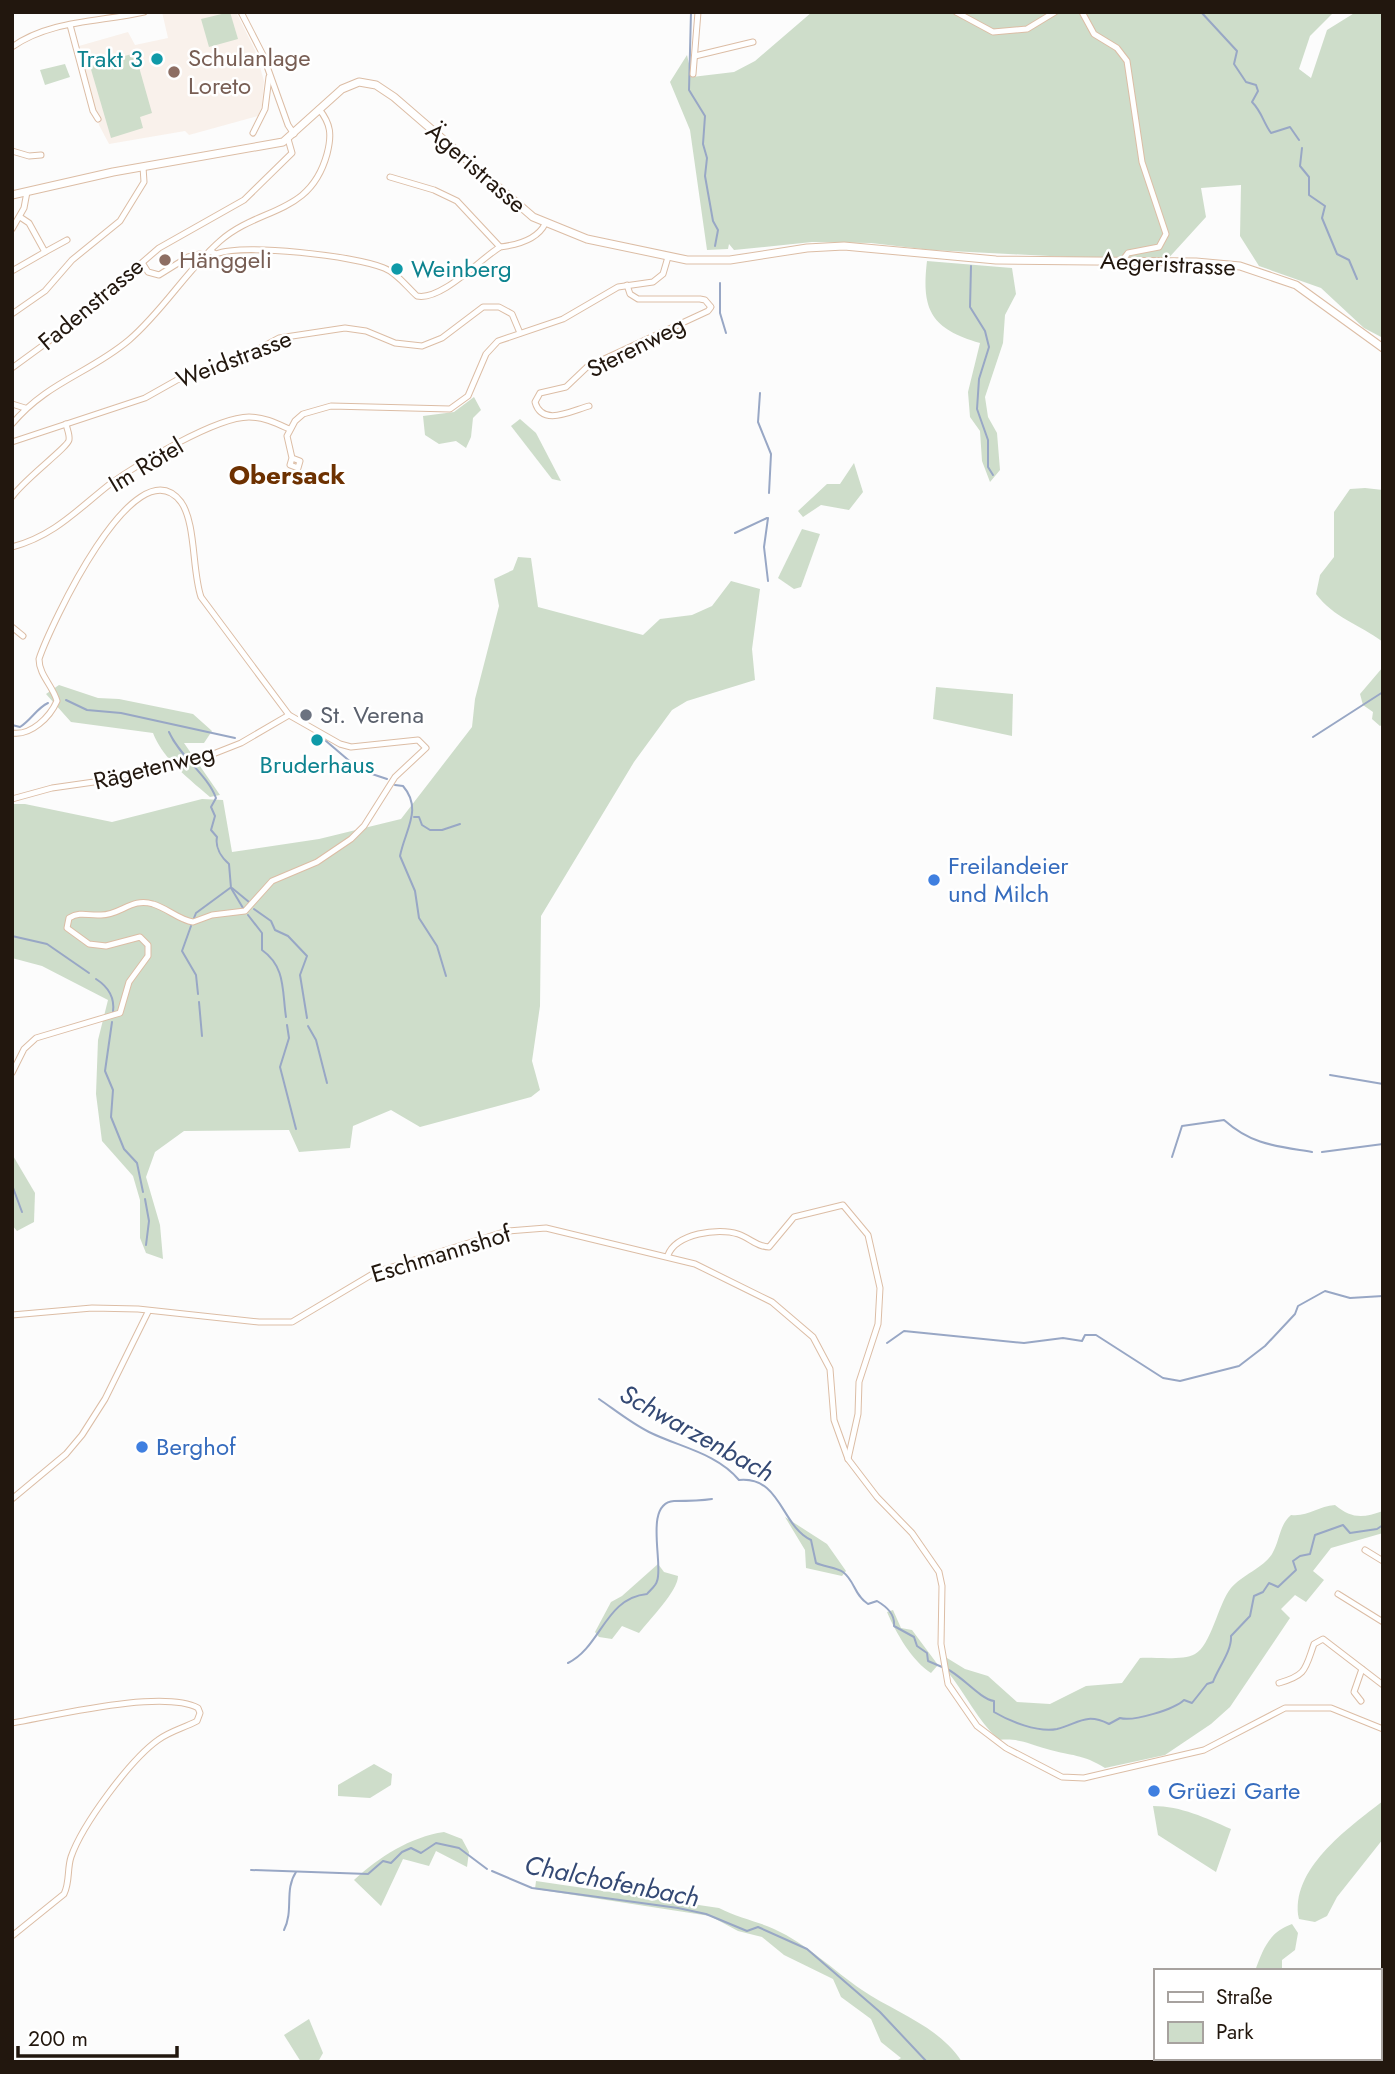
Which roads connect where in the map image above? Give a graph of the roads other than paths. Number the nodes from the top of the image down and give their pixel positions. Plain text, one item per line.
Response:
1 (144, 12) edge
2 (241, 12) edge
3 (698, 12) edge
4 (956, 12) edge
5 (1055, 12) edge
6 (1082, 12) edge
7 (70, 24) junction
8 (753, 42) dead end
9 (12, 47) edge
10 (695, 56) junction
11 (269, 74) junction
12 (693, 74) dead end
13 (319, 109) junction
14 (98, 119) dead end
15 (253, 133) dead end
16 (291, 136) junction
17 (12, 150) edge
18 (41, 155) dead end
19 (143, 167) junction
20 (390, 177) dead end
21 (27, 192) junction
22 (12, 195) edge
23 (20, 217) junction
24 (545, 224) junction
25 (12, 229) edge
26 (67, 240) dead end
27 (500, 247) junction
28 (210, 251) junction
29 (45, 252) junction
30 (204, 257) junction
31 (667, 257) junction
32 (972, 258) joint
33 (1122, 261) junction
34 (143, 264) junction
35 (12, 271) edge
36 (627, 285) junction
37 (12, 314) edge
38 (520, 333) junction
39 (1383, 348) edge
40 (12, 368) edge
41 (12, 404) edge
42 (589, 406) dead end
43 (25, 408) junction
44 (12, 424) edge
45 (66, 424) junction
46 (289, 429) junction
47 (12, 442) edge
48 (292, 458) dead end
49 (12, 497) edge
50 (12, 547) edge
51 (12, 627) edge
52 (23, 636) dead end
53 (289, 715) junction
54 (12, 733) edge
55 (12, 799) edge
56 (12, 1073) edge
57 (668, 1255) junction
58 (148, 1312) junction
59 (12, 1315) edge
60 (848, 1460) junction
61 (12, 1499) edge
62 (1365, 1550) dead end
63 (1383, 1561) edge
64 (1338, 1594) dead end
65 (1383, 1622) edge
66 (1362, 1669) junction
67 (1279, 1682) dead end
68 (1383, 1685) edge
69 (1361, 1701) dead end
70 (12, 1723) edge
71 (1383, 1729) edge
72 (12, 1936) edge

1 - 7 street
2 - 11 street
3 - 10 street
4 - 5 street
6 - 33 street
7 - 9 street
7 - 14 street
8 - 10 street
10 - 12 street
11 - 15 street
11 - 16 street
13 - 16 main road, Ägeristrasse
13 - 24 main road, Ägeristrasse
13 - 28 street
16 - 19 main road
16 - 34 street, Fadenstrasse
17 - 18 street
19 - 21 main road
19 - 37 street
20 - 27 street
21 - 22 main road
21 - 23 street
23 - 25 street
23 - 29 street
24 - 27 street
24 - 31 main road, Ägeristrasse
26 - 29 street
27 - 28 street
28 - 30 street
29 - 35 street
30 - 34 street
30 - 43 street
31 - 32 main road, Ägeristrasse
31 - 36 street
32 - 33 main road, Aegeristrasse
33 - 39 main road, Aegeristrasse
34 - 40 street, Fadenstrasse
36 - 38 street
36 - 42 street, Sterenweg
38 - 45 street, Weidstrasse
38 - 46 street
41 - 43 street
43 - 44 street
45 - 47 street, Weidstrasse
45 - 49 street
46 - 48 street
46 - 50 street, Im Rötel
51 - 52 street
53 - 54 street
53 - 55 street, Rägetenweg
53 - 56 street
57 - 58 street, Eschmannshof
57 - 60 street, Eschmannshof
57 - 60 street
58 - 59 street, Eschmannshof
58 - 61 street
60 - 71 street, Eschmannshof
62 - 63 street
64 - 65 street
66 - 67 street
66 - 68 street
66 - 69 street
70 - 72 street

